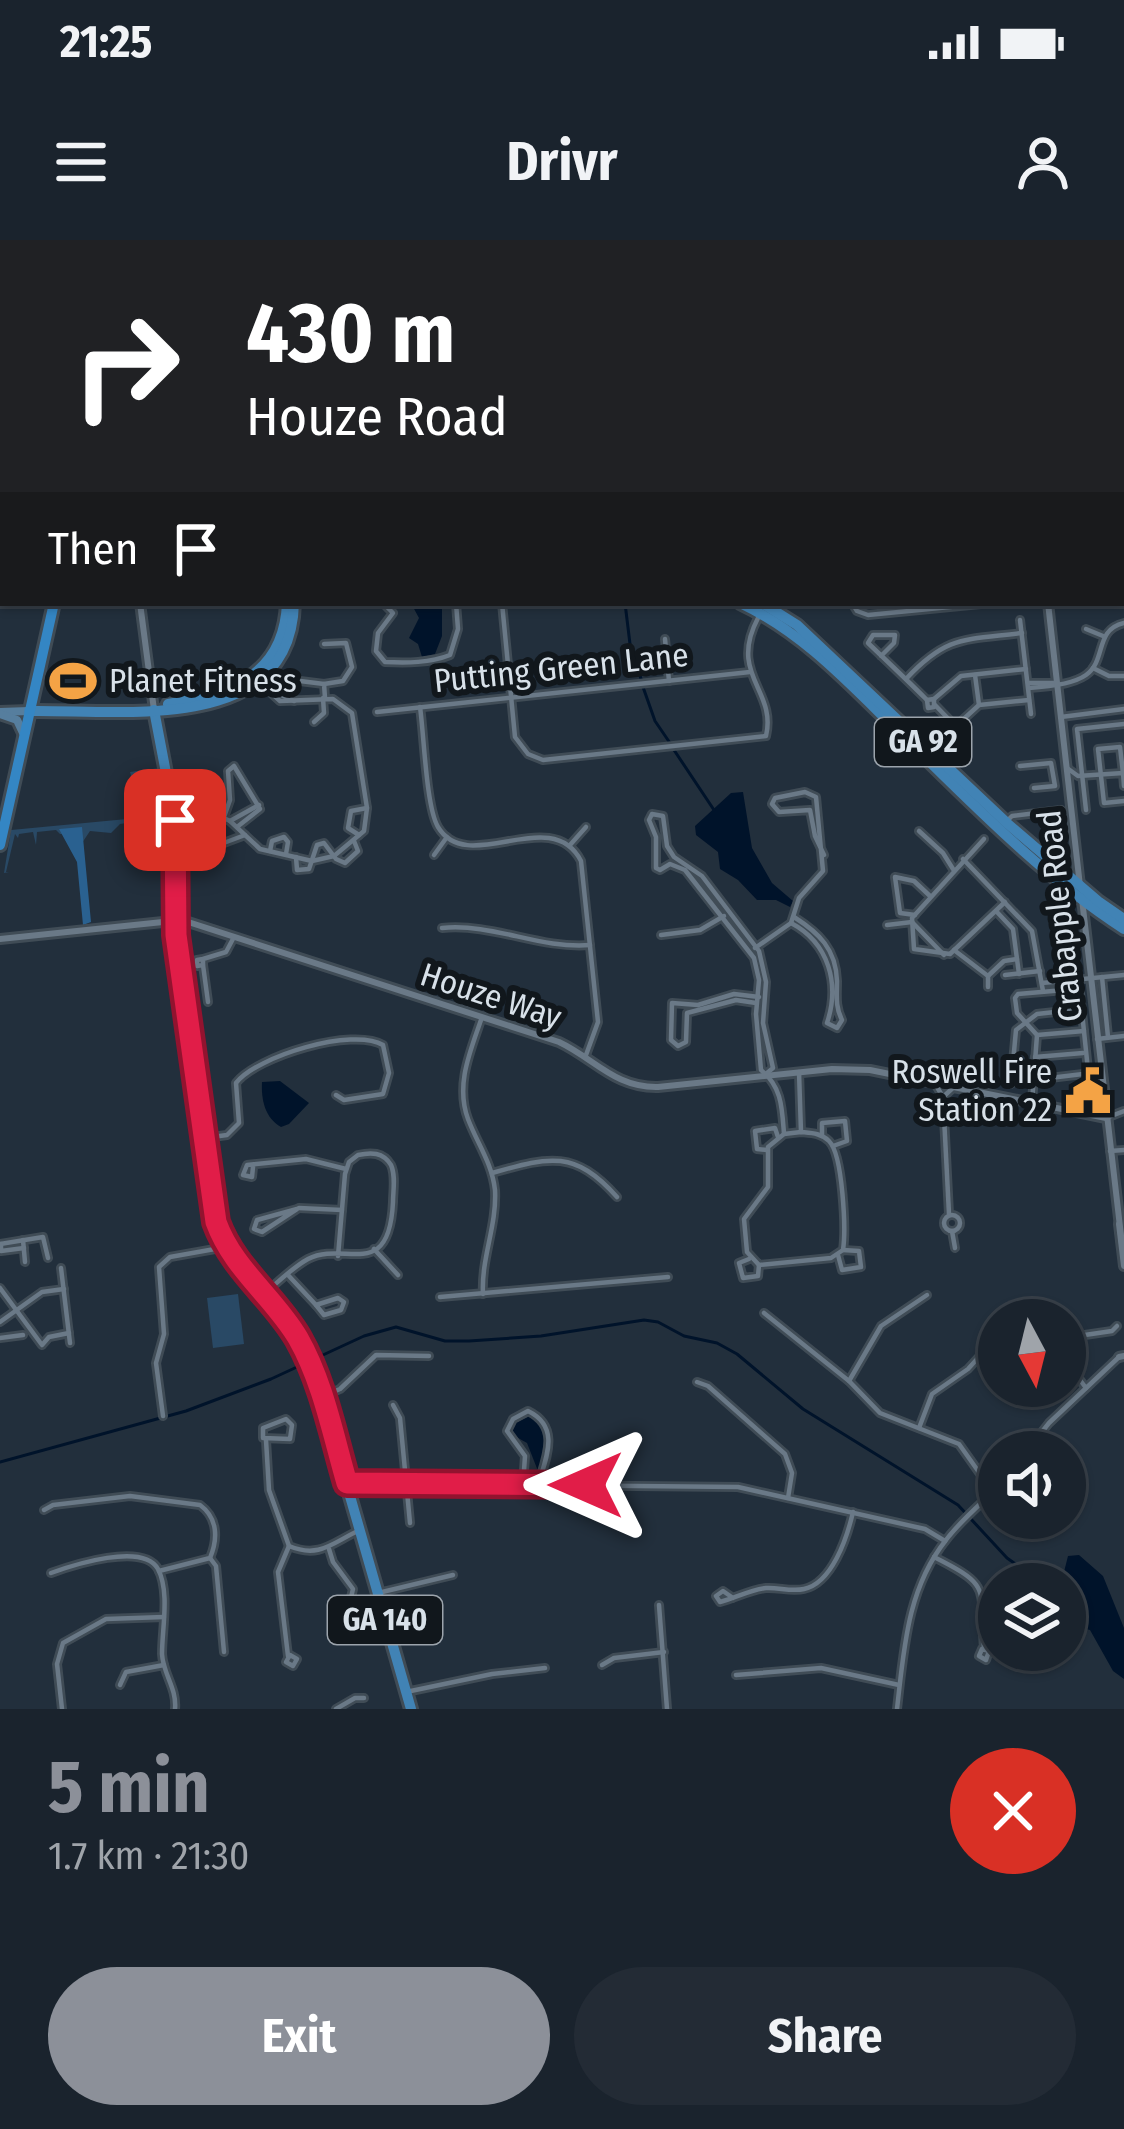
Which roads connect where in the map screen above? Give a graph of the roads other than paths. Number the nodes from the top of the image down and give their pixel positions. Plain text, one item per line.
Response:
1 (53, 606) edge
2 (140, 606) edge
3 (291, 606) edge
4 (386, 606) edge
5 (457, 606) edge
6 (502, 606) edge
7 (854, 606) edge
8 (939, 606) edge
9 (1048, 606) edge
10 (763, 607) edge
11 (906, 607) edge
12 (1020, 620) dead end
13 (1124, 623) edge
14 (1086, 629) dead end
15 (1022, 633) junction
16 (1103, 636) junction
17 (665, 639) dead end
18 (323, 644) dead end
19 (881, 656) junction
20 (1093, 668) junction
21 (1026, 669) junction
22 (750, 672) junction
23 (975, 674) junction
24 (1124, 676) edge
25 (258, 678) junction
26 (906, 679) junction
27 (300, 681) dead end
28 (669, 681) junction
29 (1057, 682) junction
30 (324, 684) junction
31 (1028, 686) junction
32 (33, 692) junction
33 (324, 698) junction
34 (510, 698) junction
35 (1029, 700) junction
36 (932, 702) junction
37 (979, 705) junction
38 (420, 707) junction
39 (1124, 709) edge
40 (154, 710) junction
41 (29, 711) junction
42 (52, 711) junction
43 (133, 711) junction
44 (168, 711) junction
45 (377, 712) dead end
46 (0, 713) edge
47 (1030, 714) dead end
48 (1061, 717) junction
49 (314, 722) dead end
50 (1124, 724) edge
51 (956, 726) junction
52 (158, 731) junction
53 (24, 735) junction
54 (966, 737) dead end
55 (1122, 752) edge
56 (1020, 766) dead end
57 (1067, 771) junction
58 (1123, 773) edge
59 (1053, 776) junction
60 (1100, 776) junction
61 (1082, 778) junction
62 (1124, 786) edge
63 (1034, 788) dead end
64 (1070, 790) junction
65 (1124, 801) edge
66 (259, 805) junction
67 (368, 808) junction
68 (1086, 809) dead end
69 (1061, 810) dead end
70 (175, 817) junction
71 (225, 818) junction
72 (1006, 822) junction
73 (237, 827) junction
74 (586, 827) dead end
75 (919, 831) dead end
76 (245, 836) junction
77 (447, 837) junction
78 (357, 838) junction
79 (984, 839) dead end
80 (0, 845) edge
81 (570, 845) junction
82 (213, 847) dead end
83 (270, 850) junction
84 (286, 854) junction
85 (434, 855) dead end
86 (824, 855) junction
87 (296, 856) junction
88 (334, 856) junction
89 (963, 860) junction
90 (313, 861) junction
91 (683, 865) junction
92 (953, 869) junction
93 (1081, 887) junction
94 (930, 896) junction
95 (1005, 902) junction
96 (1082, 902) junction
97 (996, 910) junction
98 (1099, 913) junction
99 (725, 916) junction
100 (913, 919) junction
101 (1124, 919) edge
102 (176, 920) junction
103 (793, 920) junction
104 (160, 921) junction
105 (1085, 923) junction
106 (887, 926) dead end
107 (442, 928) dead end
108 (1124, 929) edge
109 (176, 934) junction
110 (661, 935) dead end
111 (234, 937) junction
112 (2, 938) edge
113 (590, 945) junction
114 (753, 949) junction
115 (955, 950) junction
116 (944, 955) junction
117 (1017, 959) junction
118 (1040, 971) junction
119 (1019, 974) junction
120 (1005, 975) dead end
121 (1124, 975) edge
122 (988, 976) junction
123 (1102, 977) junction
124 (1091, 978) junction
125 (1042, 987) junction
126 (988, 988) dead end
127 (724, 1000) junction
128 (761, 1000) junction
129 (208, 1002) dead end
130 (834, 1009) dead end
131 (1082, 1009) junction
132 (482, 1017) junction
133 (1025, 1021) junction
134 (1084, 1031) junction
135 (1037, 1036) junction
136 (1124, 1036) edge
137 (1108, 1037) junction
138 (1097, 1039) junction
139 (1086, 1052) junction
140 (585, 1057) junction
141 (1035, 1057) junction
142 (799, 1072) junction
143 (768, 1074) junction
144 (1034, 1080) junction
145 (934, 1082) junction
146 (1011, 1084) dead end
147 (955, 1086) junction
148 (800, 1094) junction
149 (336, 1095) dead end
150 (782, 1096) junction
151 (943, 1097) junction
152 (1032, 1102) junction
153 (1124, 1111) edge
154 (1106, 1118) junction
155 (801, 1132) junction
156 (781, 1135) junction
157 (821, 1136) junction
158 (205, 1138) junction
159 (833, 1146) junction
160 (767, 1150) junction
161 (1124, 1150) edge
162 (1110, 1151) junction
163 (253, 1167) dead end
164 (346, 1168) junction
165 (492, 1173) junction
166 (616, 1197) dead end
167 (297, 1208) junction
168 (341, 1210) junction
169 (949, 1214) junction
170 (1122, 1224) edge
171 (952, 1231) junction
172 (0, 1244) edge
173 (23, 1244) junction
174 (1122, 1244) edge
175 (226, 1247) junction
176 (955, 1248) dead end
177 (374, 1249) junction
178 (338, 1256) junction
179 (48, 1258) dead end
180 (750, 1258) junction
181 (26, 1262) dead end
182 (759, 1265) junction
183 (1124, 1266) edge
184 (62, 1268) dead end
185 (288, 1275) junction
186 (398, 1275) dead end
187 (668, 1277) dead end
188 (0, 1288) edge
189 (64, 1289) junction
190 (483, 1294) junction
191 (927, 1295) dead end
192 (266, 1296) junction
193 (440, 1298) dead end
194 (316, 1306) dead end
195 (19, 1311) junction
196 (764, 1313) dead end
197 (0, 1322) edge
198 (1117, 1326) dead end
199 (69, 1333) junction
200 (23, 1335) dead end
201 (1086, 1335) edge
202 (0, 1338) edge
203 (70, 1343) dead end
204 (428, 1356) dead end
205 (1122, 1356) edge
206 (978, 1358) edge
207 (849, 1381) junction
208 (698, 1382) dead end
209 (1086, 1388) edge
210 (322, 1397) junction
211 (392, 1405) dead end
212 (1066, 1407) edge
213 (163, 1416) dead end
214 (919, 1428) junction
215 (1043, 1431) edge
216 (266, 1440) junction
217 (978, 1467) edge
218 (347, 1483) junction
219 (408, 1484) junction
220 (523, 1485) junction
221 (538, 1485) junction
222 (788, 1498) junction
223 (213, 1502) dead end
224 (978, 1507) edge
225 (44, 1510) dead end
226 (207, 1511) junction
227 (853, 1513) junction
228 (410, 1522) dead end
229 (360, 1530) junction
230 (945, 1541) junction
231 (289, 1546) junction
232 (329, 1549) junction
233 (934, 1557) junction
234 (210, 1558) junction
235 (159, 1571) junction
236 (51, 1573) dead end
237 (453, 1575) dead end
238 (978, 1584) edge
239 (378, 1593) junction
240 (733, 1598) dead end
241 (659, 1605) dead end
242 (164, 1617) junction
243 (344, 1627) dead end
244 (224, 1652) dead end
245 (664, 1652) junction
246 (288, 1656) dead end
247 (164, 1665) junction
248 (602, 1665) dead end
249 (545, 1668) dead end
250 (736, 1676) dead end
251 (120, 1684) dead end
252 (899, 1685) junction
253 (406, 1692) junction
254 (364, 1698) dead end
255 (62, 1709) edge
256 (175, 1709) edge
257 (336, 1709) edge
258 (411, 1709) edge
259 (668, 1709) edge
260 (897, 1709) edge

1 - 32 highway
2 - 40 street
3 - 25 main road
4 - 5 street
6 - 34 street
7 - 11 street
8 - 11 street
9 - 29 street, Crabapple Road
10 - 22 street
10 - 72 main road, GA 92
10 - 96 main road, GA 92
12 - 15 street
13 - 16 street
14 - 16 street
15 - 21 street
15 - 26 street
16 - 20 street
17 - 28 street
18 - 30 street
19 - 19 street
19 - 26 street
20 - 24 street
20 - 29 street
21 - 23 street
21 - 31 street
22 - 28 street, Putting Green Lane
22 - 34 street
23 - 36 street
23 - 37 street
25 - 33 street
25 - 40 main road
25 - 44 main road
26 - 36 street
27 - 30 street
28 - 34 street, Putting Green Lane
29 - 31 street
29 - 48 street, Crabapple Road
30 - 33 street
31 - 35 street
32 - 41 highway
32 - 42 main road
33 - 49 street
33 - 67 street
34 - 38 street, Putting Green Lane
35 - 37 street
35 - 47 street
36 - 51 street
37 - 51 street
38 - 45 street, Putting Green Lane
38 - 77 street
39 - 48 street
40 - 43 main road
40 - 44 main road
40 - 52 main road, GA 140
41 - 42 main road
41 - 46 main road
41 - 53 highway
42 - 43 main road
43 - 52 main road
44 - 52 main road
46 - 53 main road
48 - 57 street, Crabapple Road
50 - 61 street
51 - 54 street
52 - 70 main road, GA 140
53 - 80 highway
55 - 58 street
55 - 60 street
56 - 59 street
57 - 59 street
57 - 61 street
57 - 64 street, Crabapple Road
58 - 60 street
58 - 62 street
59 - 63 street
60 - 61 street
60 - 65 street
61 - 64 street
61 - 68 street
64 - 93 street, Crabapple Road
66 - 71 street
66 - 71 street
66 - 73 street
67 - 78 street
67 - 78 street
69 - 72 street
70 - 71 street
70 - 102 main road, GA 140
71 - 73 street
72 - 93 main road, GA 92
73 - 76 street
74 - 81 street
75 - 92 street
76 - 82 street
76 - 83 street
77 - 81 street
77 - 85 street
78 - 88 street
78 - 88 street
79 - 89 street
81 - 113 street
83 - 84 street
83 - 84 street
84 - 87 street
86 - 86 street
86 - 103 street
87 - 90 street
87 - 90 street
88 - 90 street
88 - 90 street
89 - 92 street
89 - 95 street
91 - 91 street
91 - 99 street
92 - 94 street
93 - 96 street, Crabapple Road
93 - 101 main road, GA 92
94 - 100 street
94 - 100 street
95 - 97 street
95 - 118 street
96 - 98 main road, GA 92
96 - 105 street, Crabapple Road
97 - 115 street
97 - 117 street
98 - 105 main road
98 - 108 main road, GA 92
99 - 110 street
99 - 114 street
100 - 106 street
100 - 116 street
100 - 116 street
102 - 104 street, Houze Way
102 - 109 main road, GA 140
102 - 111 street, Houze Way
103 - 114 street
103 - 130 street
104 - 109 street
104 - 112 street, Houze Way
105 - 124 street, Crabapple Road
107 - 113 street
109 - 158 main road, GA 140
111 - 129 street
111 - 132 street, Houze Way
113 - 140 street
114 - 128 street
115 - 116 street
115 - 122 street
117 - 119 street
117 - 122 street
118 - 119 street
118 - 125 street
119 - 120 street
121 - 123 street
122 - 126 street
123 - 124 street
123 - 137 street
124 - 125 street
124 - 138 street, Crabapple Road
125 - 131 street
125 - 133 street
127 - 127 street
127 - 128 street
128 - 143 street
131 - 133 street
131 - 134 street
132 - 140 street, Houze Way
132 - 165 street
133 - 135 street
133 - 146 street
134 - 135 street
134 - 139 street
135 - 141 street
136 - 137 street
137 - 138 street
138 - 154 street, Crabapple Road
139 - 141 street
139 - 144 street
140 - 143 street, Houze Way
141 - 144 street
142 - 143 street, Houze Way
142 - 145 street, Houze Way
142 - 148 street
143 - 150 street
144 - 152 street
145 - 147 street, Houze Way
145 - 151 street
147 - 151 street
147 - 152 street, Houze Way
148 - 150 street
148 - 155 street
149 - 158 street
150 - 156 street
151 - 169 street
152 - 154 street, Houze Way
153 - 154 street
154 - 162 street, Crabapple Road
155 - 156 street
155 - 157 street
156 - 160 street
156 - 160 street
157 - 159 street
157 - 159 street
158 - 175 main road, GA 140
159 - 182 street
160 - 180 street
161 - 162 street
162 - 170 street, Crabapple Road
163 - 164 street
164 - 168 street
164 - 177 street
165 - 166 street
165 - 190 street
167 - 167 street
167 - 168 street
168 - 178 street
169 - 171 street
169 - 171 street
170 - 174 street, Crabapple Road
171 - 176 street
172 - 173 street
173 - 179 street
173 - 181 street
174 - 183 street, Crabapple Road
175 - 192 main road, GA 140
175 - 213 street
177 - 178 street
177 - 186 street
178 - 185 street
180 - 182 street
180 - 182 street
184 - 189 street
185 - 192 street
185 - 194 street
187 - 190 street
188 - 195 street
189 - 195 street
189 - 199 street
190 - 193 street
191 - 207 street
192 - 210 main road, GA 140
195 - 197 street
195 - 199 street
196 - 207 street
198 - 201 street
199 - 203 street
200 - 202 street
204 - 210 street
205 - 209 street
206 - 214 street
207 - 214 street
208 - 222 street
210 - 218 main road, GA 140
211 - 219 street
212 - 215 street
214 - 217 street
216 - 216 street
216 - 231 street
218 - 219 street
218 - 229 main road, GA 140
219 - 220 street
219 - 228 street
220 - 221 street
220 - 221 street
221 - 222 street
222 - 227 street
223 - 226 street
224 - 230 street
225 - 226 street
226 - 234 street
227 - 230 street
227 - 240 street
229 - 232 street
229 - 239 main road, GA 140
230 - 233 street
231 - 232 street
231 - 246 street
232 - 243 street
233 - 238 street
233 - 252 street
234 - 235 street
234 - 244 street
235 - 236 street
235 - 242 street
237 - 239 street
239 - 253 main road, GA 140
241 - 245 street
242 - 247 street
242 - 255 street
245 - 248 street
245 - 259 street
247 - 251 street
247 - 256 street
249 - 253 street
250 - 252 street
252 - 260 street
253 - 258 main road, GA 140
254 - 257 street

